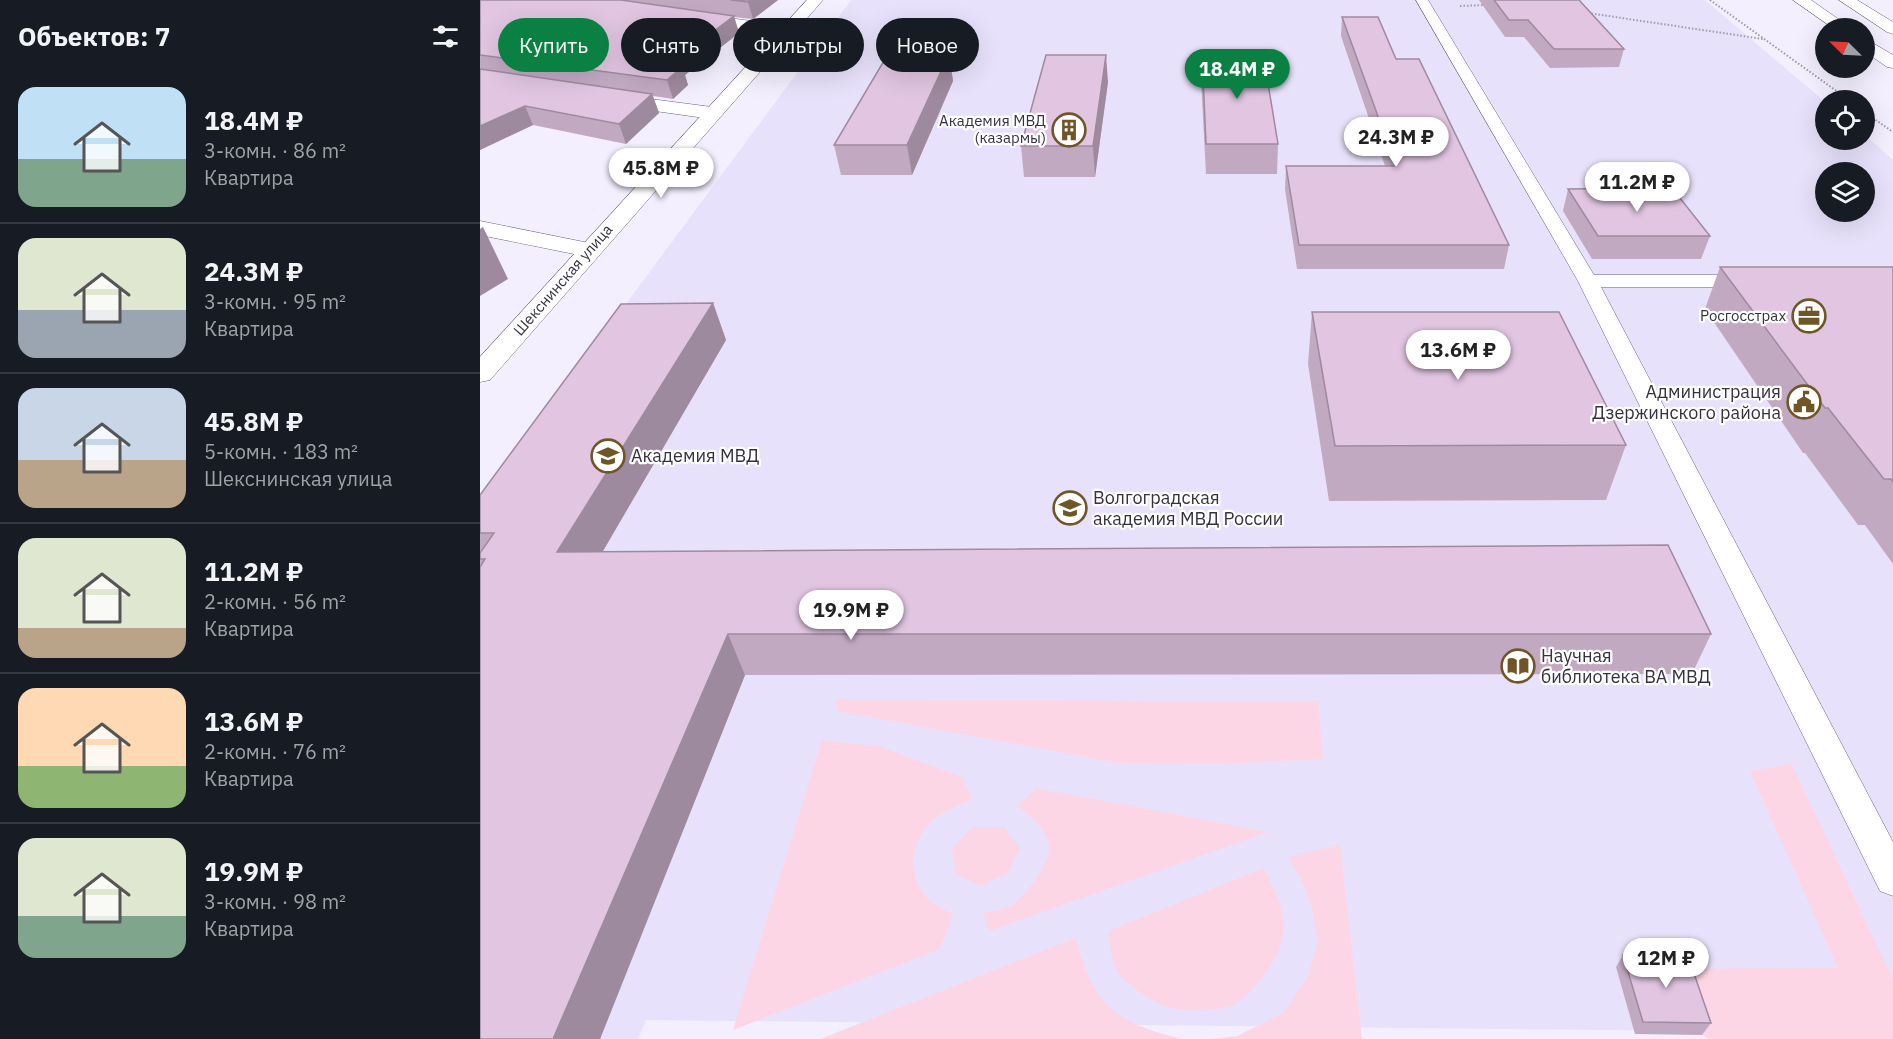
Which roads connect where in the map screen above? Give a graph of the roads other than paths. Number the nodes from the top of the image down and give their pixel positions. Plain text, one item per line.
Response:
1 (815, 0) edge
2 (1801, 0) edge
3 (1847, 0) edge
4 (1424, 3) edge
5 (674, 15) edge
6 (799, 18) edge
7 (1828, 18) edge
8 (733, 23) edge
9 (1893, 29) edge
10 (1875, 51) edge
11 (1893, 63) edge
12 (750, 72) edge
13 (597, 97) edge
14 (712, 113) junction
15 (480, 228) edge
16 (589, 250) junction
17 (1588, 281) junction
18 (1776, 281) edge
19 (480, 374) edge
20 (1893, 879) edge

1 - 6 main road, Шекснинская улица
2 - 7 main road
3 - 9 main road
4 - 17 lane
5 - 8 main road
10 - 11 main road
12 - 14 main road, Шекснинская улица
13 - 14 main road
14 - 16 main road, Шекснинская улица
15 - 16 main road
16 - 19 main road, Шекснинская улица
17 - 18 lane
17 - 20 lane

